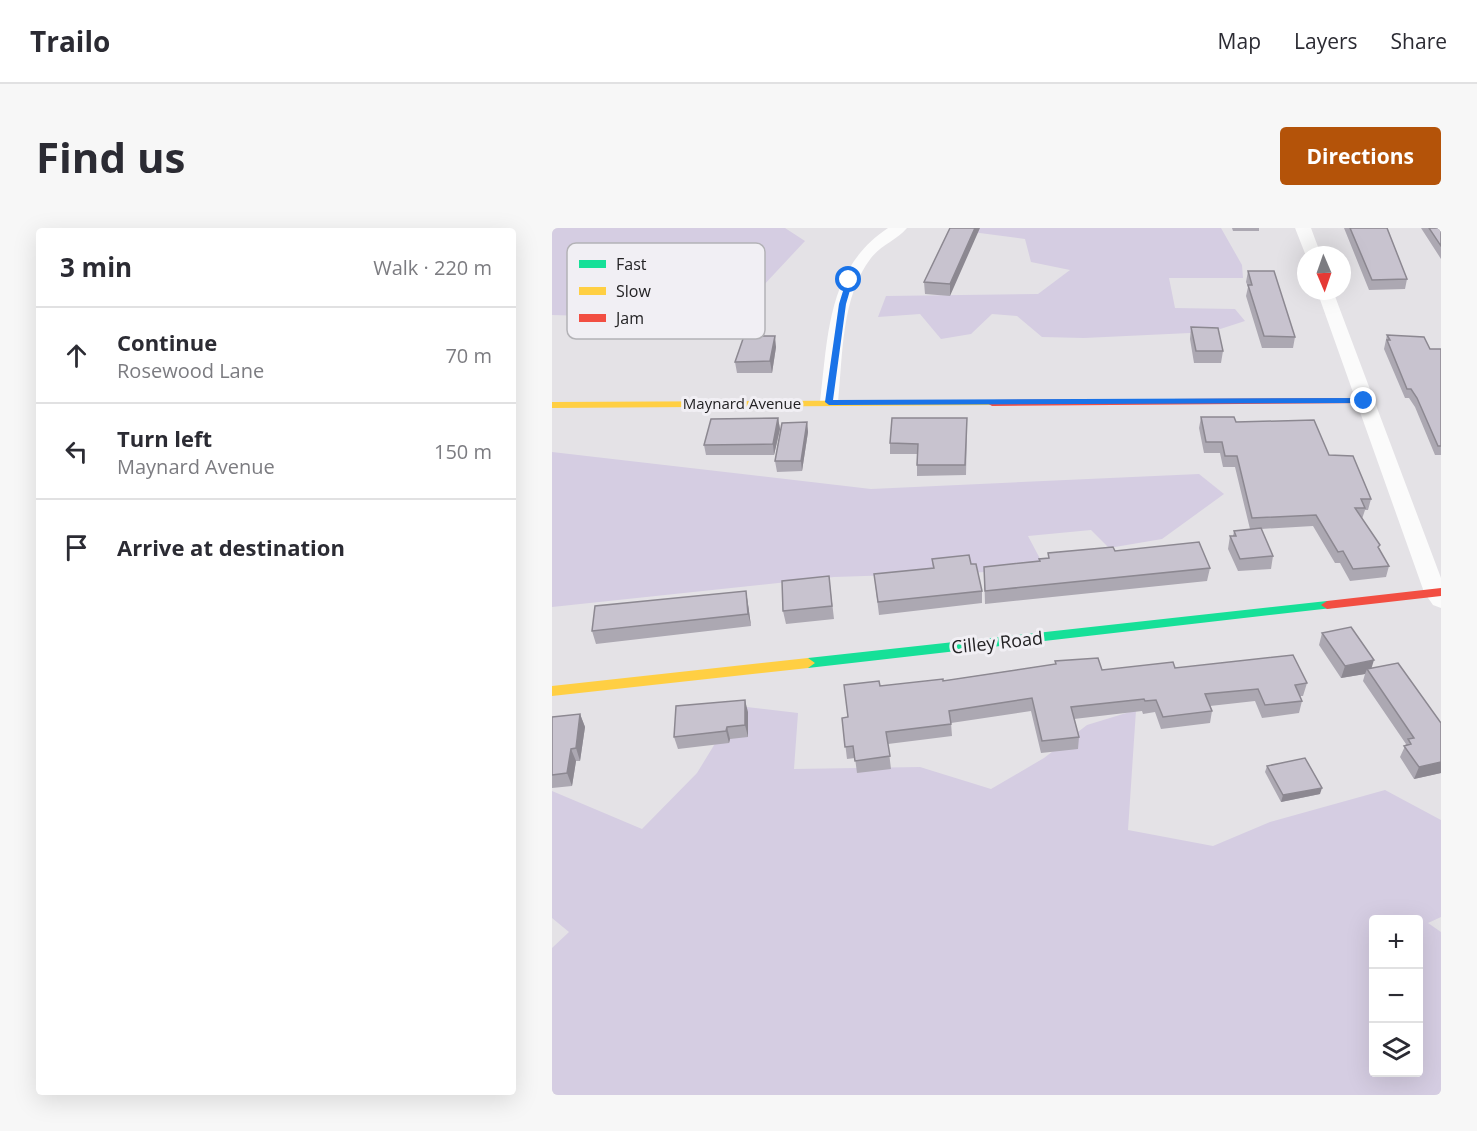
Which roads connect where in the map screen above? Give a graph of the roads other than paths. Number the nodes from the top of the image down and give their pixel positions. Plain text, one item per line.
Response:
1 (898, 228) edge
2 (1303, 228) edge
3 (1310, 246) edge
4 (1328, 300) edge
5 (1364, 401) junction
6 (829, 402) junction
7 (552, 405) edge
8 (1439, 595) edge
9 (552, 691) edge

1 - 6 street
2 - 3 street
4 - 5 street
5 - 6 street, Maynard Avenue
5 - 8 street
6 - 7 street, Maynard Avenue
8 - 9 street, Cilley Road

